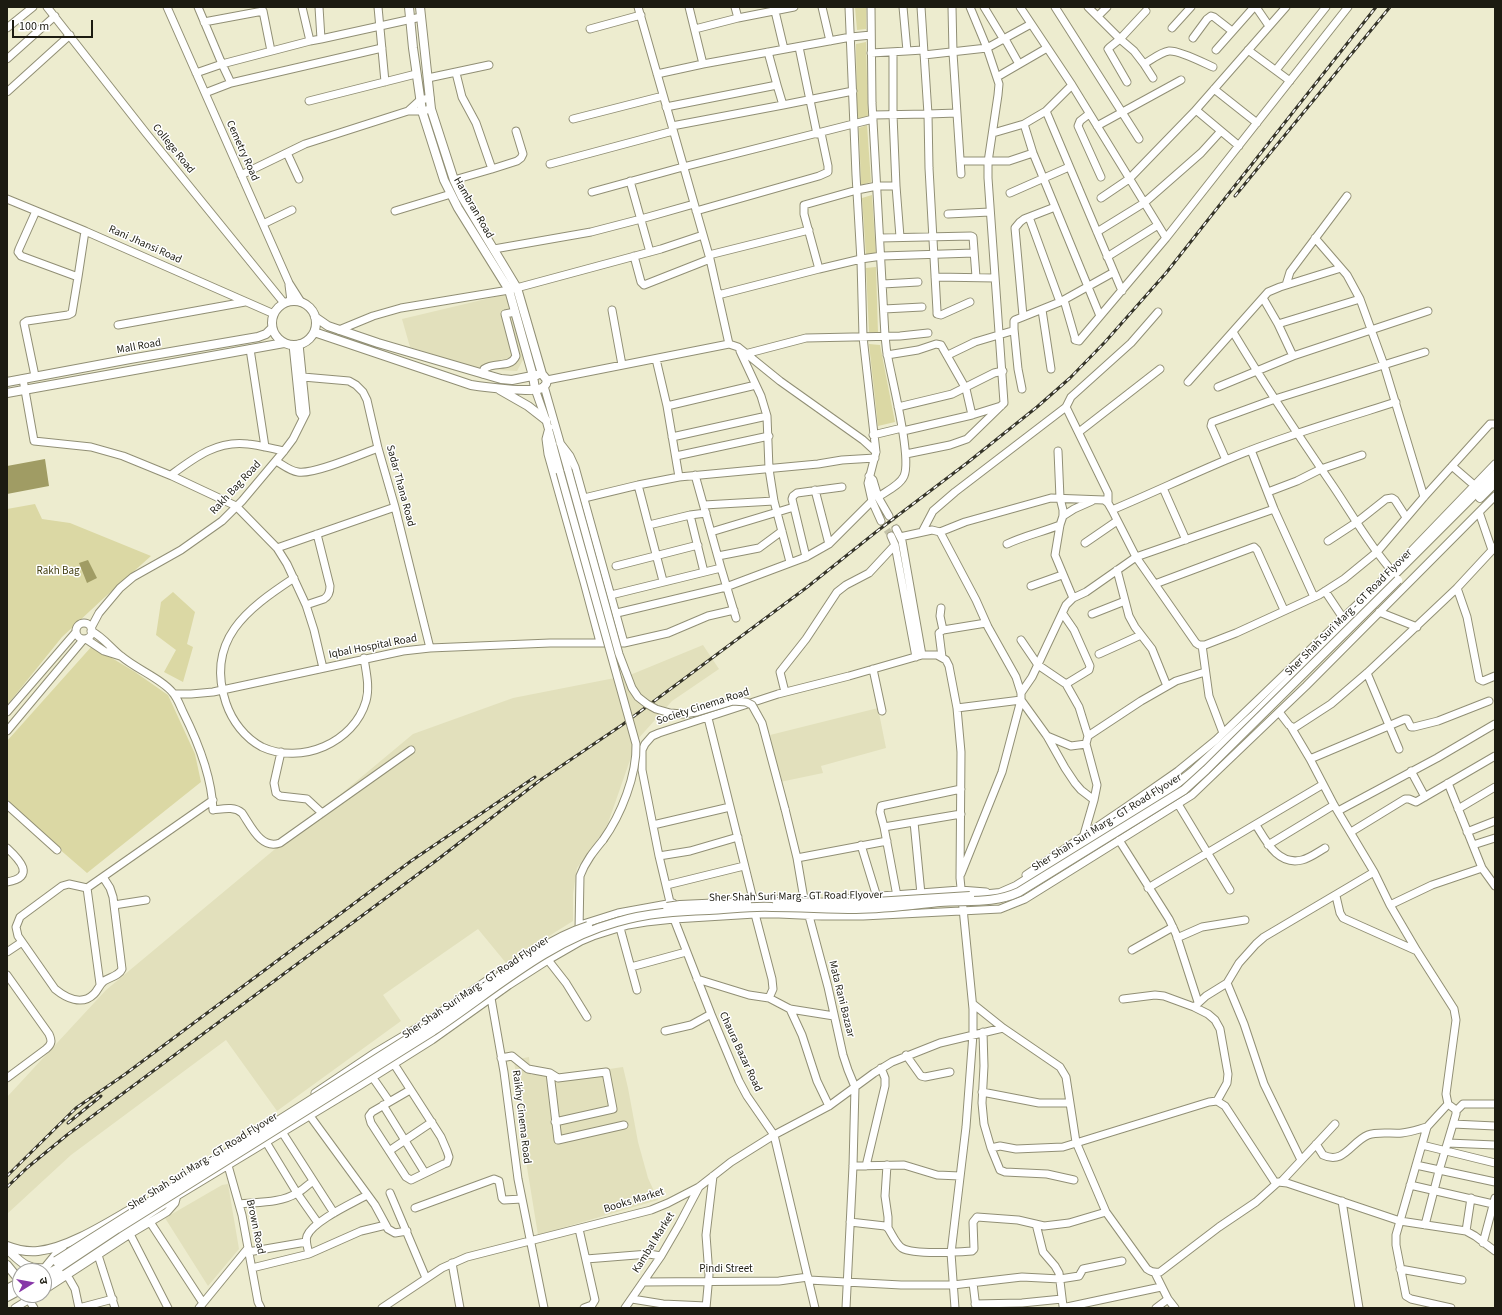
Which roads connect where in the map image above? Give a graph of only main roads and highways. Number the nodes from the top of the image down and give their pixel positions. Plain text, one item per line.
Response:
1 (409, 7) edge
2 (420, 7) edge
3 (513, 289) junction
4 (315, 317) junction
5 (272, 328) junction
6 (314, 332) junction
7 (284, 343) junction
8 (533, 376) junction
9 (544, 380) junction
10 (7, 382) edge
11 (495, 388) junction
12 (535, 389) junction
13 (7, 393) edge
14 (548, 424) road end
15 (1495, 474) edge
16 (1495, 483) edge
17 (166, 1188) road end
18 (65, 1244) junction
19 (7, 1249) edge
20 (19, 1263) edge
21 (23, 1263) edge
22 (49, 1263) edge
23 (52, 1266) edge
24 (52, 1266) edge

1 - 3 main road, Hambran Road
2 - 3 main road, Hambran Road
3 - 8 main road, Hambran Road
3 - 9 main road, Hambran Road
4 - 5 main road
4 - 6 main road
4 - 8 main road
5 - 7 main road
5 - 10 main road, Mall Road
6 - 7 main road
6 - 11 main road
7 - 13 main road, Mall Road
8 - 9 main road
8 - 12 main road, Hambran Road
9 - 12 main road
11 - 12 main road
11 - 14 main road
15 - 23 main road, Sher Shah Suri Marg - GT Road Flyover, bridge
16 - 24 main road, Sher Shah Suri Marg - GT Road Flyover, bridge
17 - 18 main road, bridge
18 - 19 main road
18 - 22 main road
19 - 20 main road
19 - 21 main road

